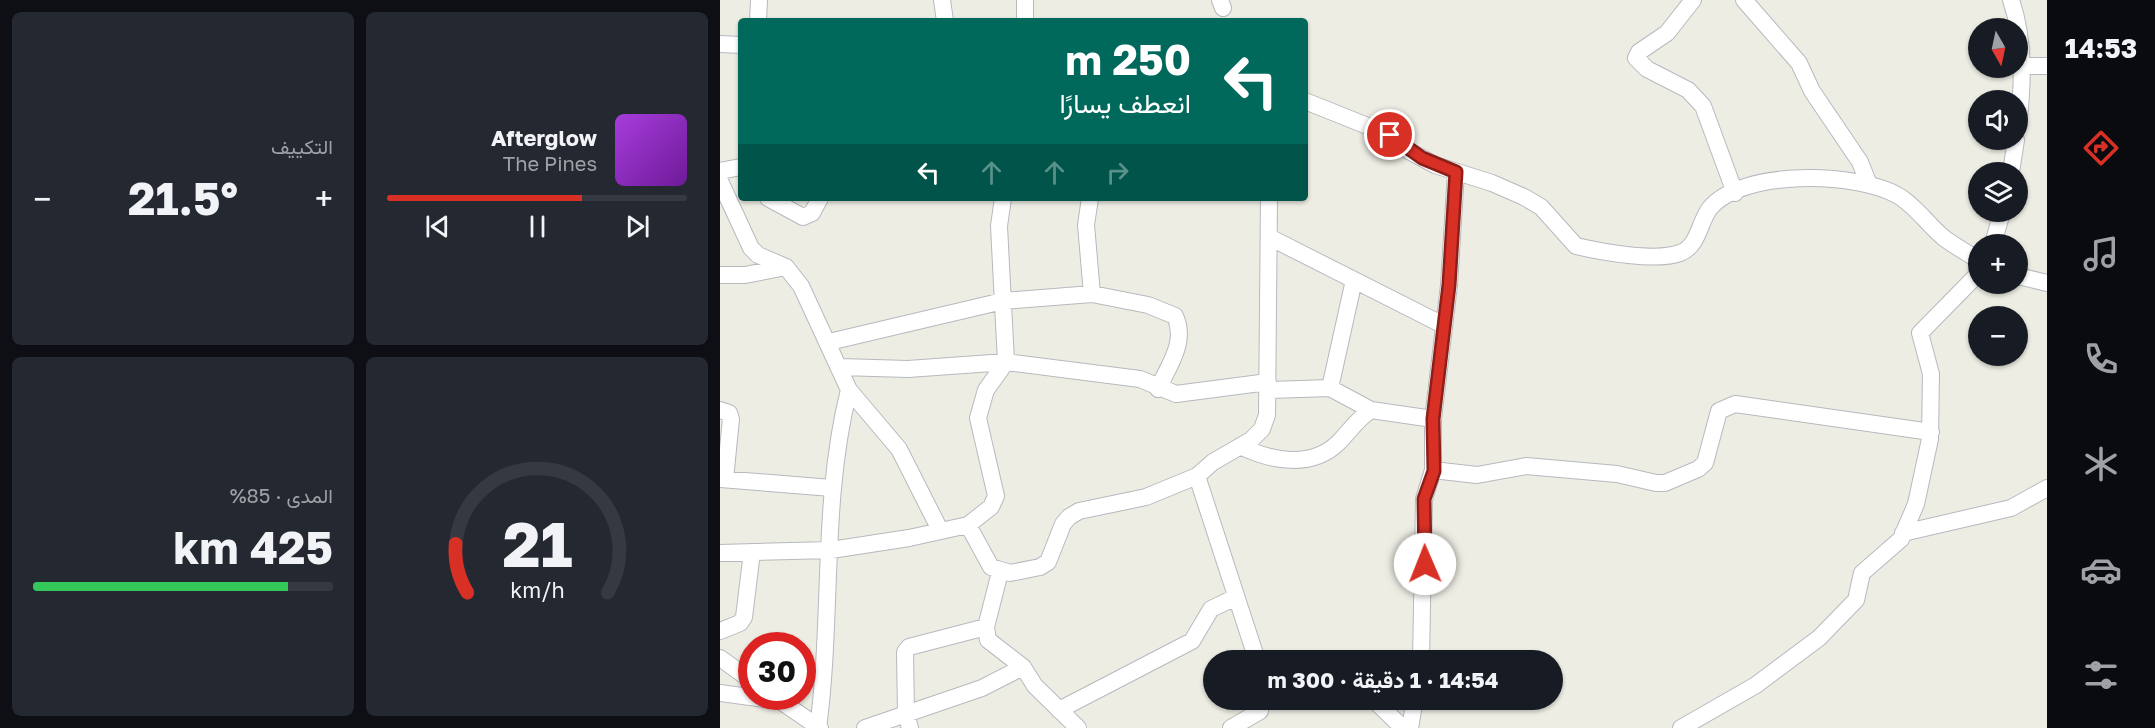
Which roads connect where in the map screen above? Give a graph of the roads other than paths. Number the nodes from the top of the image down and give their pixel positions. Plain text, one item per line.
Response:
1 (759, 0) edge
2 (942, 0) edge
3 (1025, 0) edge
4 (1694, 0) edge
5 (1744, 0) edge
6 (2011, 0) edge
7 (758, 18) edge
8 (945, 18) edge
9 (1025, 18) edge
10 (2017, 18) edge
11 (720, 44) edge
12 (738, 45) edge
13 (2028, 66) edge
14 (2047, 66) edge
15 (1308, 102) edge
16 (1456, 172) junction
17 (730, 174) edge
18 (1868, 182) junction
19 (1735, 193) junction
20 (774, 201) edge
21 (818, 201) edge
22 (1003, 201) edge
23 (1090, 201) edge
24 (1269, 201) edge
25 (1269, 237) junction
26 (1968, 253) edge
27 (786, 267) junction
28 (720, 275) edge
29 (2028, 278) edge
30 (1354, 280) junction
31 (2047, 283) edge
32 (1968, 284) edge
33 (1092, 294) junction
34 (1003, 301) junction
35 (1443, 325) junction
36 (829, 342) junction
37 (1006, 362) junction
38 (840, 367) junction
39 (1268, 386) junction
40 (1330, 388) junction
41 (1158, 389) junction
42 (849, 390) junction
43 (720, 410) edge
44 (1371, 410) junction
45 (1433, 419) junction
46 (1930, 432) junction
47 (1240, 446) junction
48 (1434, 471) junction
49 (1197, 476) junction
50 (722, 479) edge
51 (832, 488) junction
52 (2047, 488) edge
53 (968, 525) junction
54 (940, 531) junction
55 (1903, 533) junction
56 (831, 550) junction
57 (752, 552) junction
58 (720, 553) edge
59 (1000, 572) junction
60 (1236, 597) junction
61 (986, 627) junction
62 (720, 631) edge
63 (1254, 650) edge
64 (1421, 650) edge
65 (720, 658) edge
66 (1023, 667) junction
67 (738, 671) edge
68 (720, 693) edge
69 (738, 695) edge
70 (793, 710) edge
71 (1059, 710) junction
72 (1260, 710) edge
73 (1384, 710) edge
74 (1413, 710) edge
75 (908, 721) edge
76 (818, 727) edge
77 (865, 728) edge
78 (1078, 728) edge
79 (1231, 728) edge
80 (1403, 728) edge
81 (1410, 728) edge
82 (1681, 728) edge

1 - 7 street
2 - 8 street
3 - 9 street
4 - 19 street
5 - 18 street
6 - 10 street
11 - 12 street
13 - 14 street
15 - 16 street
16 - 19 street
16 - 35 street
17 - 27 street
18 - 19 street
18 - 26 street
20 - 21 street
22 - 34 street
23 - 33 street
24 - 25 street
25 - 30 street
25 - 39 street
27 - 28 street
27 - 36 street
29 - 31 street
30 - 35 street
30 - 40 street
32 - 46 street
33 - 34 street
33 - 41 street
34 - 36 street
34 - 37 street
35 - 45 street
36 - 38 street
37 - 38 street
37 - 41 street
37 - 53 street
38 - 42 street
39 - 40 street
39 - 41 street
39 - 47 street
40 - 44 street
42 - 51 street
42 - 54 street
43 - 50 street
44 - 45 street
44 - 47 street
45 - 48 street
46 - 48 street
46 - 55 street
47 - 49 street
48 - 64 street
49 - 59 street
49 - 60 street
50 - 51 street
51 - 56 street
52 - 55 street
53 - 54 street
53 - 59 street
54 - 56 street
55 - 82 street
56 - 57 street
56 - 76 street
57 - 58 street
57 - 62 street
59 - 61 street
60 - 63 street
60 - 71 street
61 - 66 street
61 - 75 street
65 - 67 street
66 - 71 street
66 - 75 street
68 - 69 street
70 - 76 street
71 - 78 street
72 - 79 street
73 - 80 street
74 - 81 street
75 - 77 street

